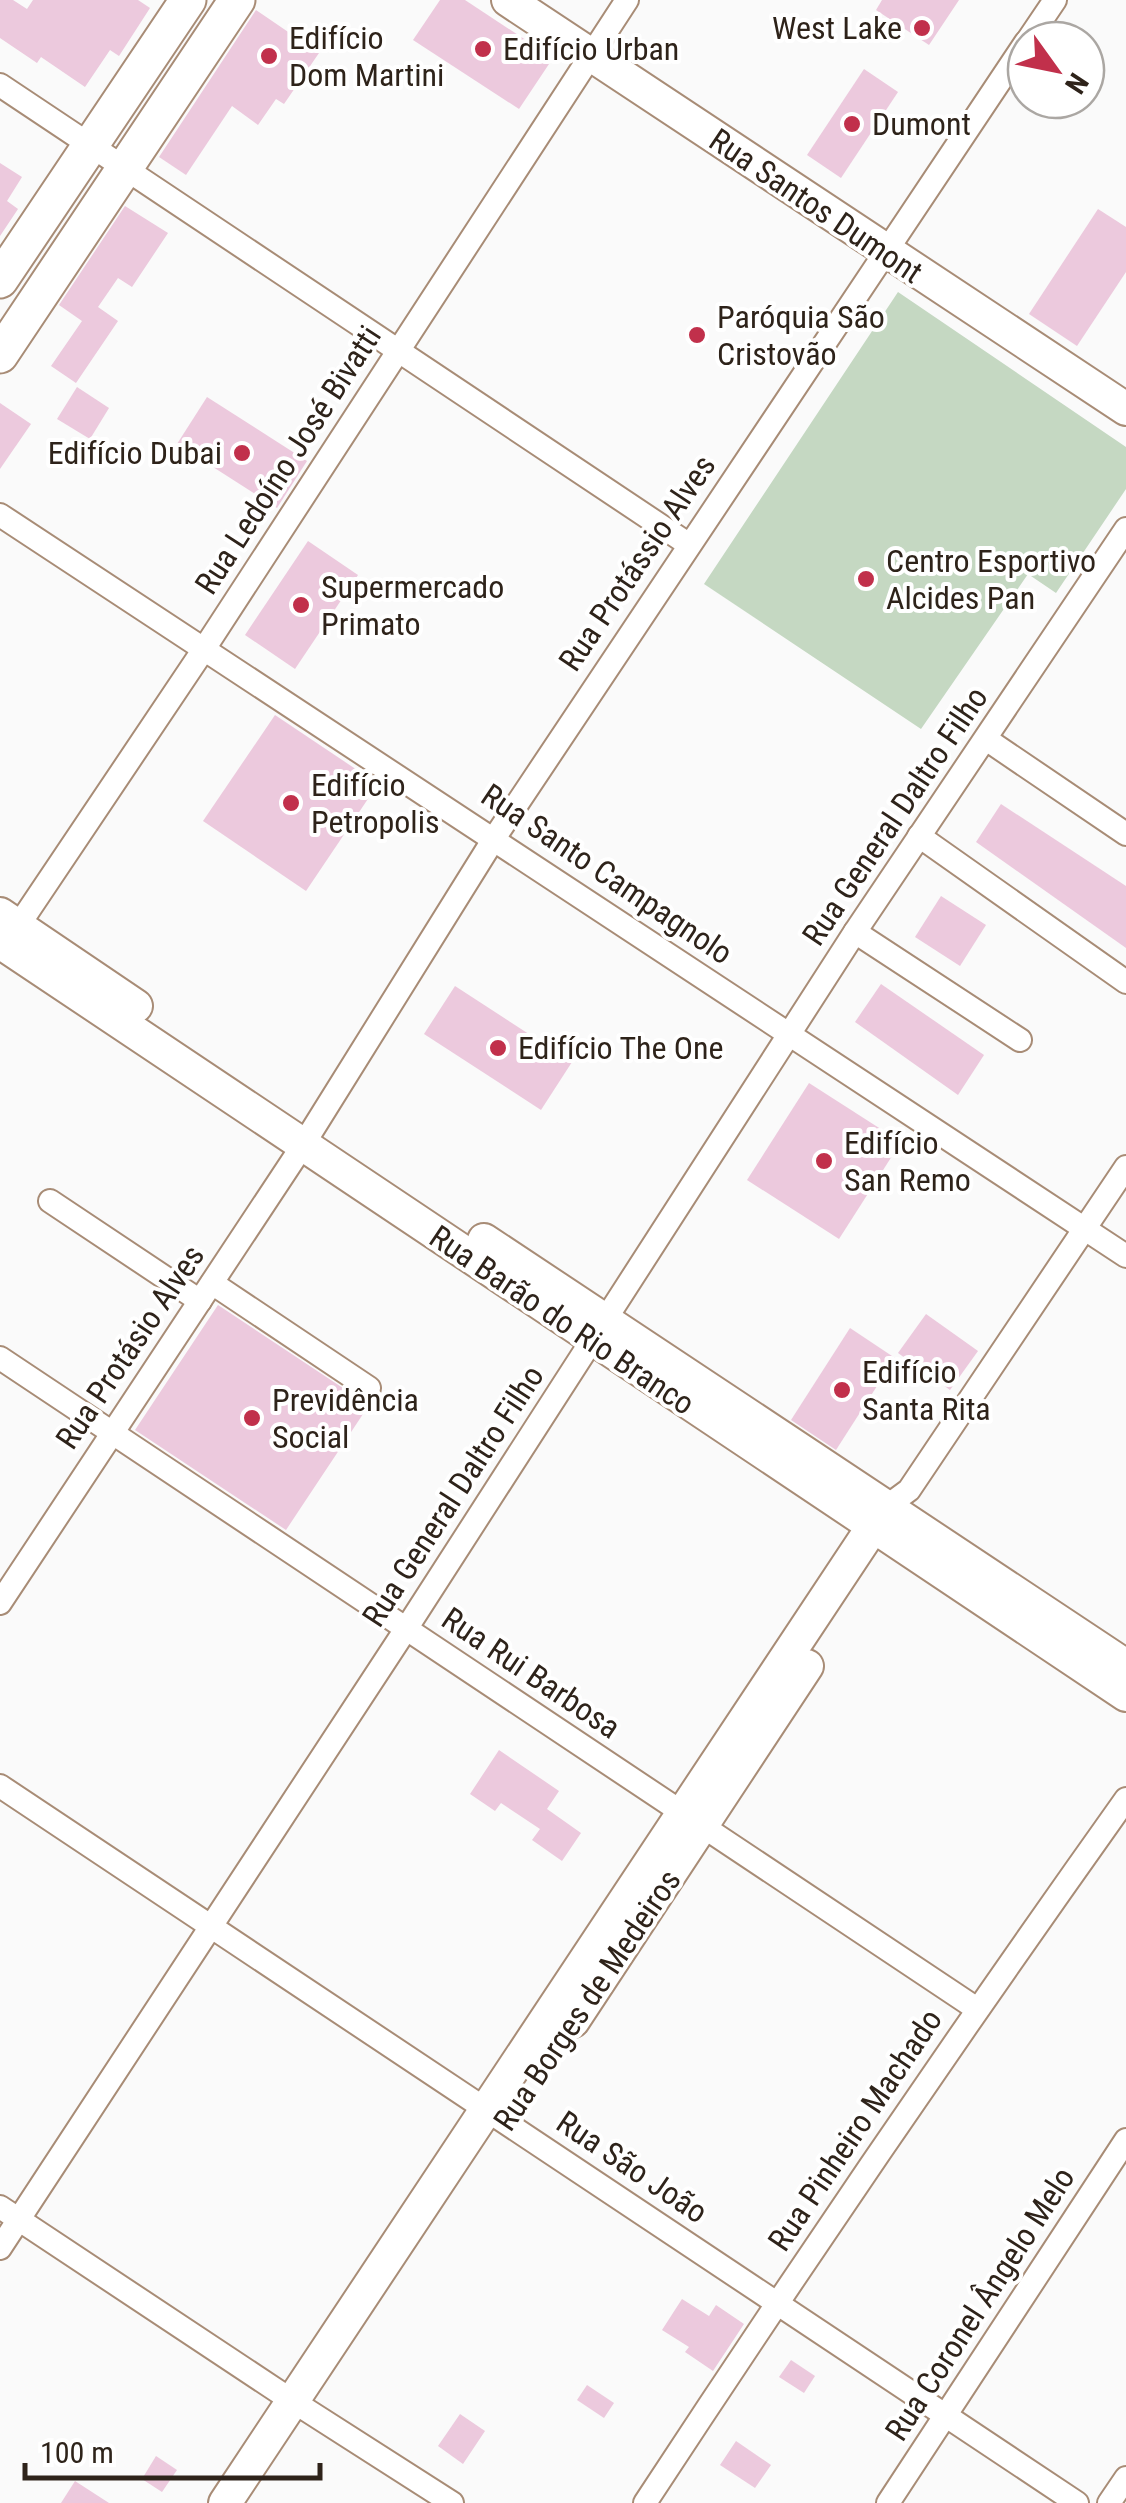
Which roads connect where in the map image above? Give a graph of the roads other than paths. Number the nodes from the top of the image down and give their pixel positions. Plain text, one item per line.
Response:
1 (188, 0) edge
2 (237, 0) edge
3 (508, 0) edge
4 (627, 0) edge
5 (590, 55) junction
6 (1006, 72) edge
7 (0, 86) edge
8 (91, 146) junction
9 (124, 168) junction
10 (885, 252) junction
11 (0, 280) edge
12 (398, 350) junction
13 (0, 355) edge
14 (1126, 408) edge
15 (0, 515) edge
16 (1126, 529) edge
17 (688, 544) junction
18 (204, 649) junction
19 (986, 739) junction
20 (1126, 834) edge
21 (495, 836) junction
22 (919, 836) junction
23 (855, 932) junction
24 (5, 936) edge
25 (1126, 982) edge
26 (790, 1036) junction
27 (1020, 1040) dead end
28 (308, 1136) junction
29 (1126, 1166) edge
30 (50, 1201) dead end
31 (1085, 1228) junction
32 (1126, 1256) edge
33 (206, 1292) junction
34 (598, 1330) junction
35 (0, 1358) edge
36 (369, 1388) dead end
37 (113, 1433) junction
38 (893, 1516) junction
39 (0, 1603) edge
40 (406, 1629) junction
41 (1126, 1666) edge
42 (1126, 1695) edge
43 (0, 1786) edge
44 (1126, 1799) edge
45 (692, 1820) junction
46 (211, 1926) junction
47 (977, 2008) junction
48 (497, 2117) junction
49 (1126, 2140) edge
50 (9, 2214) edge
51 (0, 2248) edge
52 (777, 2302) junction
53 (300, 2406) junction
54 (946, 2415) junction
55 (1126, 2478) edge
56 (225, 2503) edge
57 (250, 2503) edge
58 (452, 2503) edge
59 (645, 2503) edge
60 (888, 2503) edge
61 (1078, 2503) edge
62 (1109, 2503) edge

1 - 8 main road
2 - 9 main road
3 - 5 street, Rua Santos Dumont
4 - 5 street, Rua Ledoíno José Bivatti
5 - 10 street, Rua Santos Dumont
5 - 12 street, Rua Ledoíno José Bivatti
6 - 10 street, Rua Protássio Alves
7 - 8 street
8 - 9 street
8 - 11 main road
9 - 12 street
9 - 13 main road
10 - 14 street, Rua Santos Dumont
10 - 17 street, Rua Protássio Alves
12 - 17 street
12 - 18 street, Rua Ledoíno José Bivatti
15 - 18 street, Rua Santo Campagnolo
16 - 19 street, Rua General Daltro Filho
17 - 21 street, Rua Protássio Alves
18 - 21 street, Rua Santo Campagnolo
18 - 24 street, Rua Ledoíno José Bivatti
19 - 20 street
19 - 22 street, Rua General Daltro Filho
21 - 26 street, Rua Santo Campagnolo
21 - 28 street, Rua Protássio Alves
22 - 23 street, Rua General Daltro Filho
22 - 25 street
23 - 26 street, Rua General Daltro Filho
23 - 27 street
24 - 28 street, Rua Barão do Rio Branco
26 - 31 street, Rua Santo Campagnolo
26 - 34 street, Rua General Daltro Filho
28 - 33 street, Rua Protásio Alves
28 - 34 street, Rua Barão do Rio Branco
29 - 31 street
30 - 33 street
31 - 32 street, Rua Santo Campagnolo
31 - 38 street
33 - 36 street
33 - 37 street, Rua Protásio Alves
34 - 38 street, Rua Barão do Rio Branco
34 - 40 street, Rua General Daltro Filho
35 - 37 street, Rua Rui Barbosa
37 - 39 street, Rua Protásio Alves
37 - 40 street, Rua Rui Barbosa
38 - 41 street, Rua Barão do Rio Branco
38 - 42 street, Rua Barão do Rio Branco
38 - 45 street, Rua Borges de Medeiros
40 - 45 street, Rua Rui Barbosa
40 - 46 street, Rua General Daltro Filho
43 - 46 street, Rua São João
44 - 47 street, Rua Pinheiro Machado
45 - 47 street, Rua Rui Barbosa
45 - 48 street, Rua Borges de Medeiros
46 - 48 street, Rua São João
46 - 50 street, Rua General Daltro Filho
47 - 52 street, Rua Pinheiro Machado
48 - 52 street, Rua São João
48 - 53 street, Rua Borges de Medeiros
49 - 54 street, Rua Coronel Ângelo Melo
50 - 51 street, Rua General Daltro Filho
50 - 53 street
52 - 54 street, Rua São João
52 - 59 street, Rua Pinheiro Machado
53 - 56 street
53 - 57 street, Rua Borges de Medeiros
53 - 58 street
54 - 60 street, Rua Coronel Ângelo Melo
54 - 61 street, Rua São João
55 - 62 street

